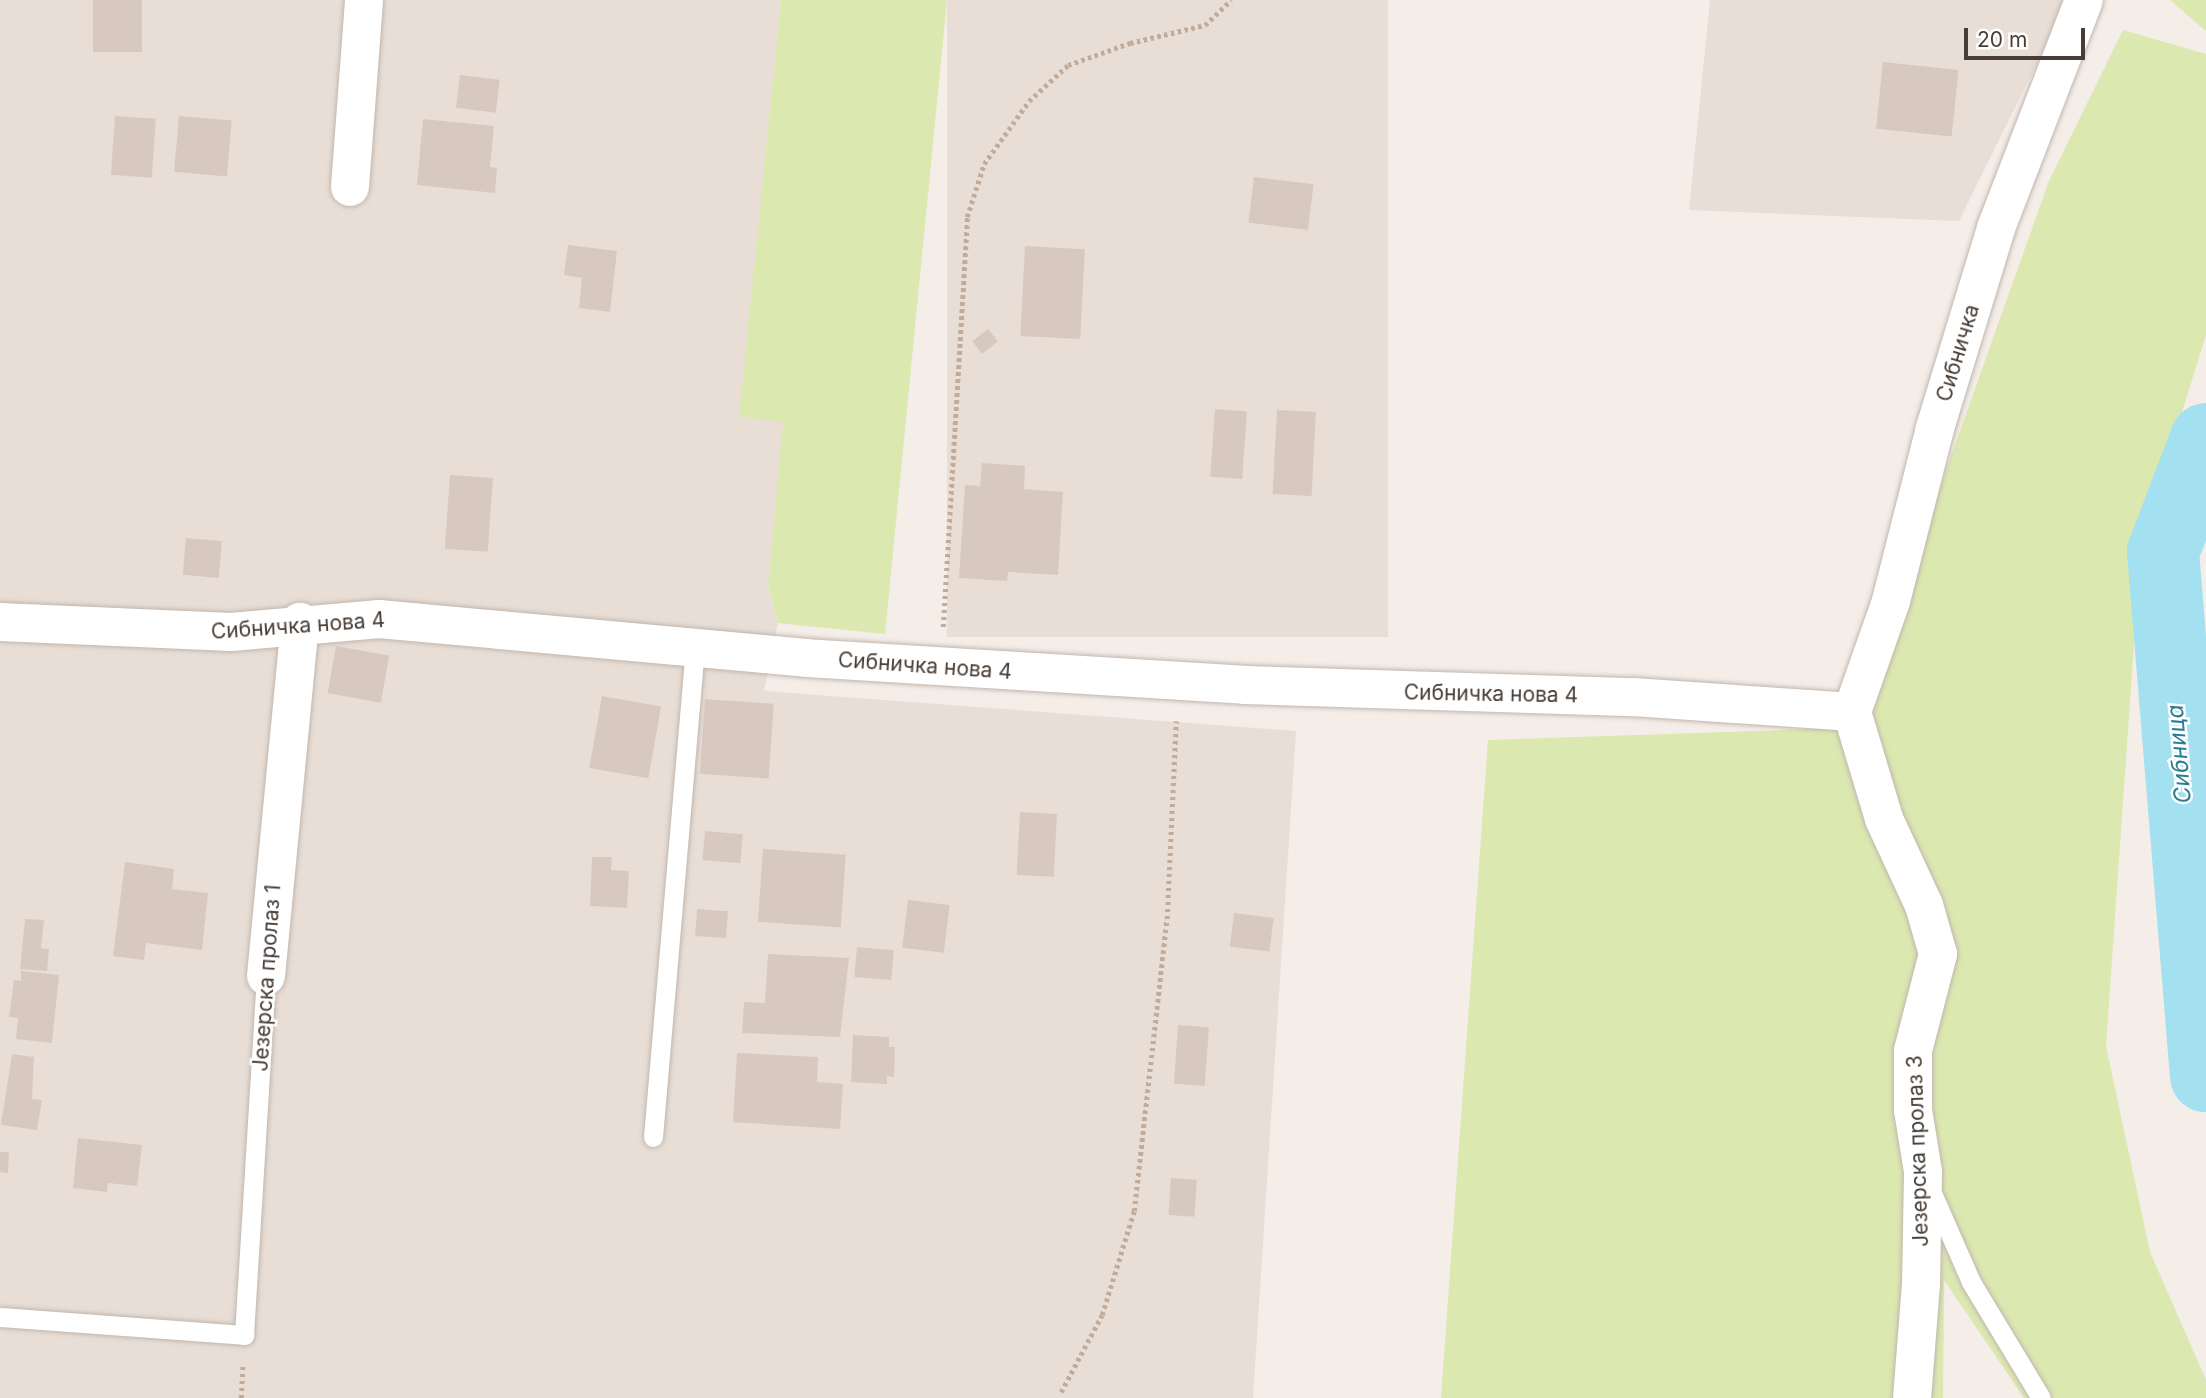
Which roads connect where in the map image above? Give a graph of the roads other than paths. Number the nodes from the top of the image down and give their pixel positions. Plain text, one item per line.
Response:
1 (364, 0) edge
2 (2084, 0) edge
3 (350, 187) dead end
4 (0, 622) edge
5 (300, 622) junction
6 (695, 649) junction
7 (1852, 712) junction
8 (266, 976) joint
9 (653, 1138) dead end
10 (1923, 1172) junction
11 (0, 1317) edge
12 (1912, 1398) edge
13 (2041, 1398) edge

1 - 3 street
2 - 7 street, Сибничка
4 - 5 street, Сибничка нова 4
5 - 6 street, Сибничка нова 4
5 - 8 street, Језерска пролаз 1
6 - 7 street, Сибничка нова 4
6 - 9 lane
7 - 10 street, Језерска пролаз 3
8 - 11 lane, Језерска пролаз 1
10 - 12 street, Језерска пролаз 3
10 - 13 lane

